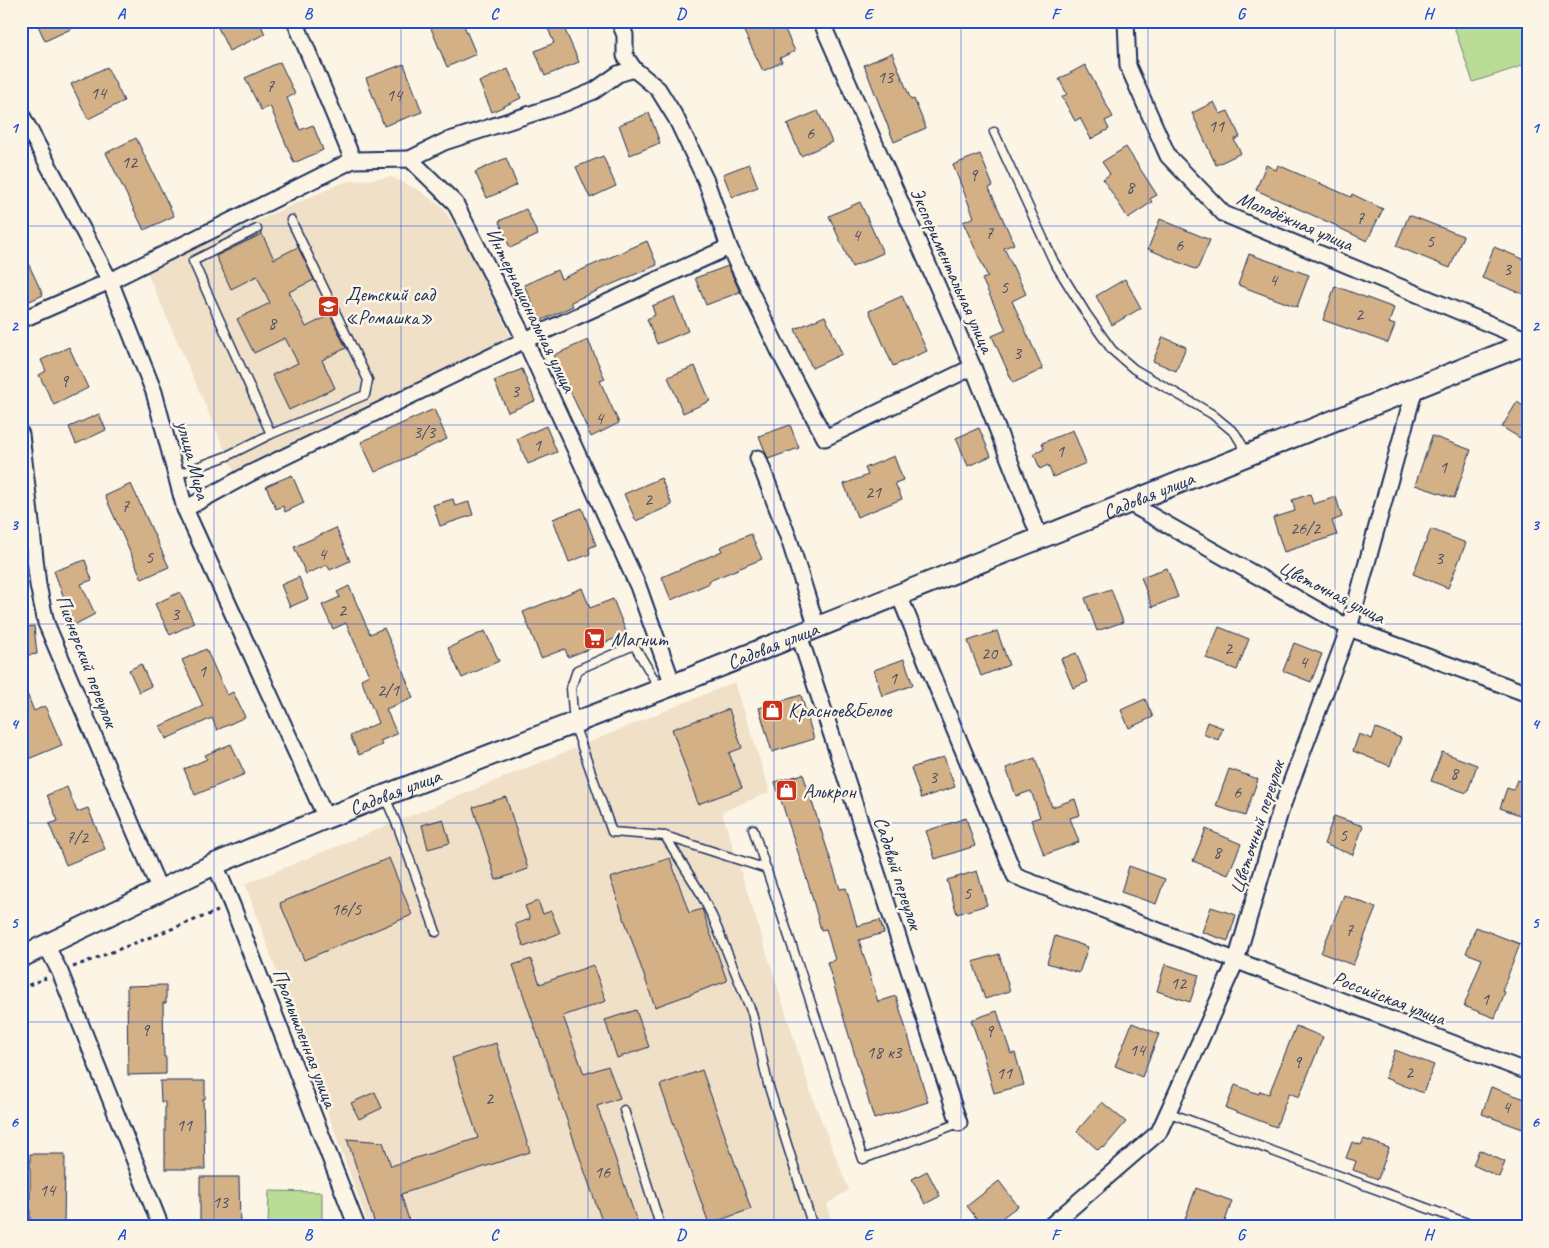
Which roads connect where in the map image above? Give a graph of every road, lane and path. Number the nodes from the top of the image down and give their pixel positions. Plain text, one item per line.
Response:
1 (295, 21) edge
2 (619, 21) edge
3 (821, 21) edge
4 (1126, 21) edge
5 (634, 69) junction
6 (21, 114) edge
7 (994, 132) dead end
8 (410, 159) junction
9 (353, 160) junction
10 (292, 220) dead end
11 (257, 229) dead end
12 (729, 247) junction
13 (110, 281) junction
14 (21, 320) edge
15 (525, 340) junction
16 (1528, 342) edge
17 (973, 367) junction
18 (1415, 388) junction
19 (21, 434) edge
20 (272, 434) junction
21 (1248, 455) junction
22 (758, 458) dead end
23 (176, 475) junction
24 (1129, 502) junction
25 (185, 509) junction
26 (1040, 538) junction
27 (899, 595) junction
28 (817, 628) junction
29 (1349, 628) junction
30 (799, 635) junction
31 (667, 688) junction
32 (1528, 694) edge
33 (574, 724) junction
34 (384, 795) junction
35 (326, 818) junction
36 (753, 829) dead end
37 (665, 836) junction
38 (215, 864) junction
39 (767, 868) junction
40 (160, 891) junction
41 (232, 905) junction
42 (436, 932) dead end
43 (46, 945) junction
44 (21, 957) edge
45 (1236, 961) junction
46 (60, 972) junction
47 (21, 988) edge
48 (1528, 1072) edge
49 (624, 1110) dead end
50 (1167, 1112) junction
51 (960, 1123) joint
52 (161, 1227) edge
53 (357, 1227) edge
54 (659, 1227) edge
55 (813, 1227) edge
56 (1048, 1227) edge
57 (1478, 1227) edge

1 - 9 street
2 - 5 street
3 - 17 street, Экспериментальная улица
4 - 16 street, Молодёжная улица
5 - 8 street
5 - 12 street
6 - 13 street, улица Мира
7 - 21 lane
8 - 9 street
8 - 15 street, Интернациональная улица
9 - 13 street
10 - 20 lane
11 - 20 lane
12 - 15 street
12 - 17 street
13 - 14 street
13 - 23 street, улица Мира
15 - 25 street
15 - 31 street, Интернациональная улица
16 - 18 main road, Садовая улица
17 - 26 street, Экспериментальная улица
18 - 21 main road, Садовая улица
18 - 29 street, Цветочный переулок
19 - 40 street, Пионерский переулок
20 - 23 lane
21 - 24 main road, Садовая улица
22 - 28 street
23 - 25 street, улица Мира
24 - 26 main road, Садовая улица
24 - 29 street, Цветочная улица
25 - 35 street, улица Мира
26 - 27 main road, Садовая улица
27 - 28 main road, Садовая улица
27 - 45 street, Российская улица
28 - 30 main road, Садовая улица
29 - 32 street, Цветочная улица
29 - 45 street, Цветочный переулок
30 - 31 main road, Садовая улица
30 - 51 street, Садовый переулок
31 - 33 main road, Садовая улица
31 - 33 lane
33 - 34 main road, Садовая улица
33 - 37 lane
34 - 35 main road, Садовая улица
34 - 42 lane
35 - 38 main road, Садовая улица
36 - 39 lane
37 - 39 lane
37 - 55 lane
38 - 40 main road, Садовая улица
38 - 41 street, Промышленная улица
39 - 51 lane
40 - 43 main road, Садовая улица
41 - 46 path
41 - 53 street, Промышленная улица
43 - 44 main road, Садовая улица
43 - 46 street
45 - 48 street, Российская улица
45 - 50 street, Цветочный переулок
46 - 47 path
46 - 52 street
49 - 54 lane
50 - 56 street, Цветочный переулок
50 - 57 lane

